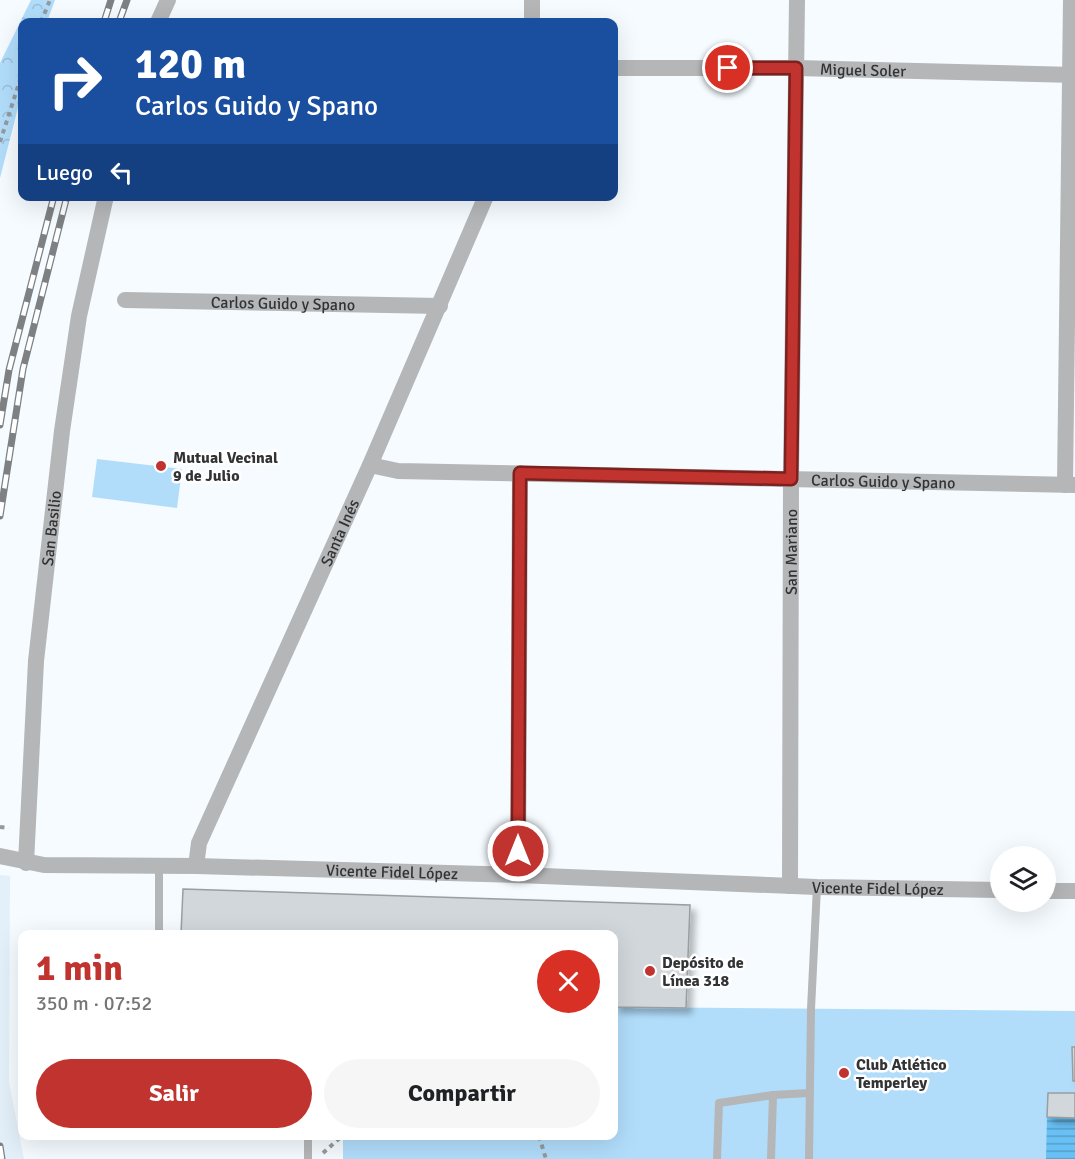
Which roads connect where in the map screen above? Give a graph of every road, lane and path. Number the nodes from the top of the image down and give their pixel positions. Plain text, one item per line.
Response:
1 (50, 0) edge
2 (168, 0) edge
3 (532, 0) edge
4 (797, 0) edge
5 (1071, 0) edge
6 (43, 18) edge
7 (160, 18) edge
8 (532, 18) edge
9 (618, 68) edge
10 (796, 68) junction
11 (1072, 75) edge
12 (18, 86) edge
13 (0, 142) edge
14 (105, 201) edge
15 (484, 201) edge
16 (125, 300) dead end
17 (440, 306) junction
18 (370, 465) junction
19 (520, 473) junction
20 (791, 479) junction
21 (1070, 485) edge
22 (0, 856) edge
23 (26, 863) junction
24 (159, 866) junction
25 (196, 867) junction
26 (518, 875) junction
27 (790, 886) junction
28 (817, 887) junction
29 (990, 890) edge
30 (1056, 891) edge
31 (1075, 891) edge
32 (159, 930) edge
33 (809, 1093) junction
34 (772, 1095) junction
35 (308, 1140) edge
36 (338, 1140) edge
37 (539, 1140) edge
38 (308, 1159) edge
39 (317, 1159) edge
40 (546, 1159) edge
41 (717, 1159) edge
42 (771, 1159) edge
43 (808, 1159) edge

1 - 6 path
2 - 7 street
3 - 8 street
4 - 10 street, San Mariano
5 - 11 street
9 - 10 street, Miguel Soler
10 - 11 street, Miguel Soler
10 - 20 street, San Mariano
11 - 21 street
12 - 13 path
14 - 23 street, San Basilio
15 - 17 street, Santa Inés
16 - 17 street, Carlos Guido y Spano
17 - 18 street, Santa Inés
18 - 19 street, Carlos Guido y Spano
18 - 25 street, Santa Inés
19 - 20 street, Carlos Guido y Spano
19 - 26 street
20 - 21 street, Carlos Guido y Spano
20 - 27 street, San Mariano
22 - 23 street, Vicente Fidel López
23 - 24 street, Vicente Fidel López
24 - 25 street, Vicente Fidel López
24 - 32 lane
25 - 26 street, Vicente Fidel López
26 - 27 street, Vicente Fidel López
27 - 28 street, Vicente Fidel López
28 - 29 street, Vicente Fidel López
28 - 33 lane
30 - 31 street
33 - 34 lane
33 - 43 lane
34 - 41 lane
34 - 42 lane
35 - 38 lane
36 - 39 path
37 - 40 path

